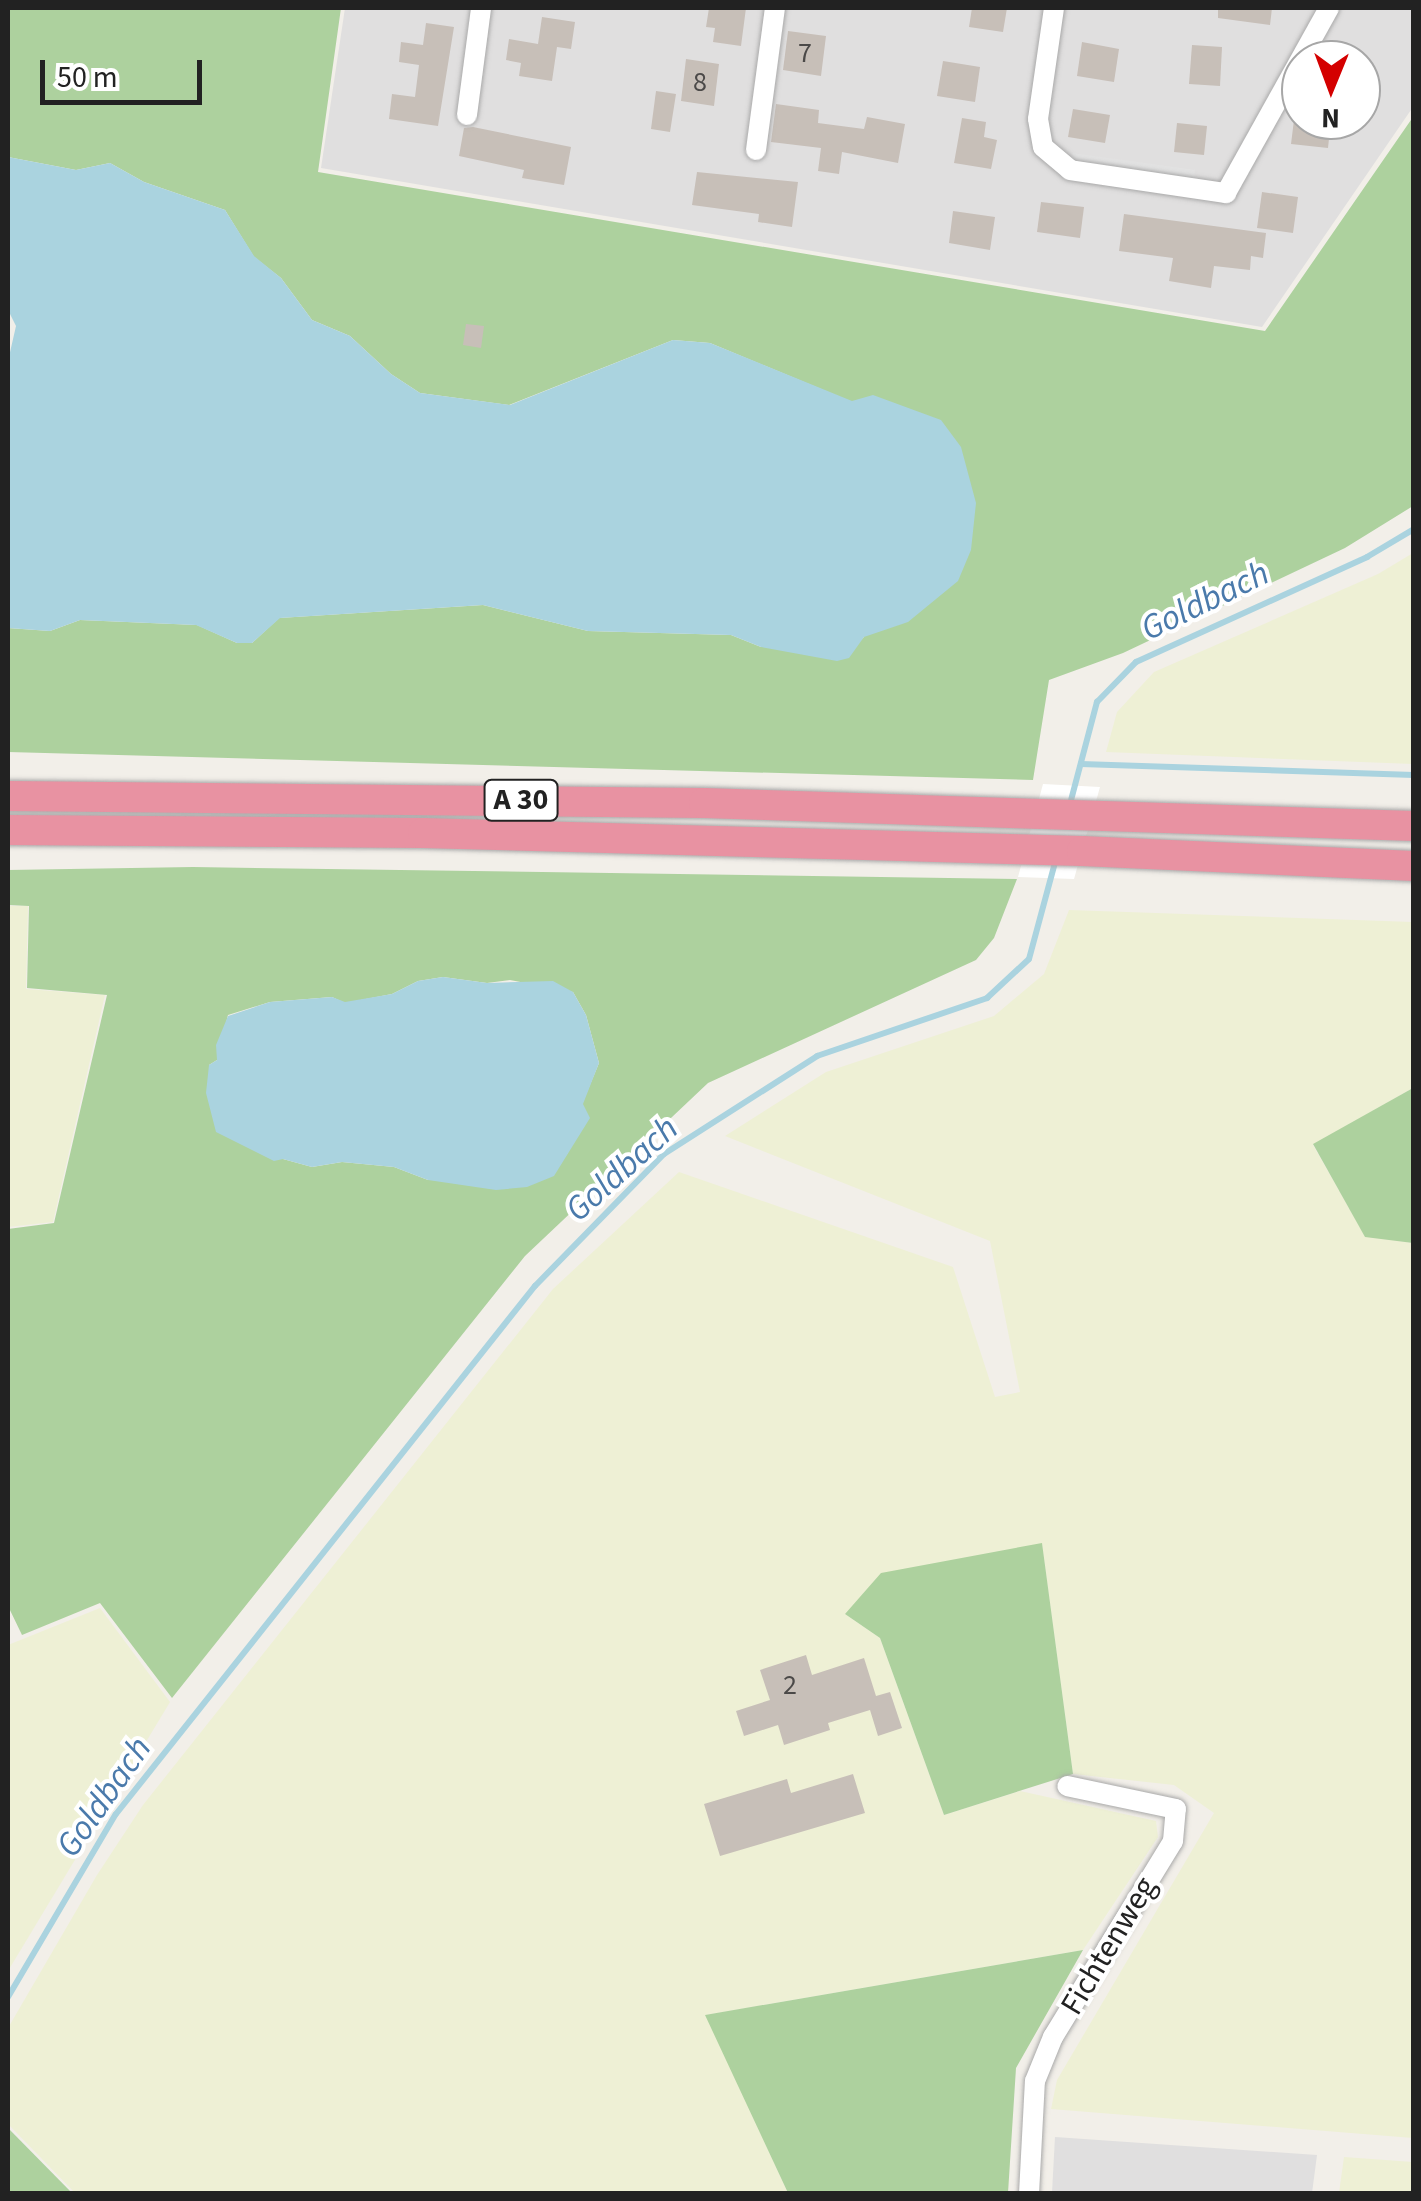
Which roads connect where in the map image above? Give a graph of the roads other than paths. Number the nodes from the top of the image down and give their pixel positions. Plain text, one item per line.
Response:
1 (482, 8) edge
2 (775, 8) edge
3 (1054, 8) edge
4 (1328, 8) edge
5 (466, 115) dead end
6 (756, 150) dead end
7 (8, 796) edge
8 (1414, 826) edge
9 (8, 830) edge
10 (1414, 866) edge
11 (1068, 1786) dead end
12 (1029, 2194) edge

1 - 5 street
2 - 6 street
3 - 4 street
7 - 8 highway, A 30
9 - 10 highway, A 30
11 - 12 street, Fichtenweg

